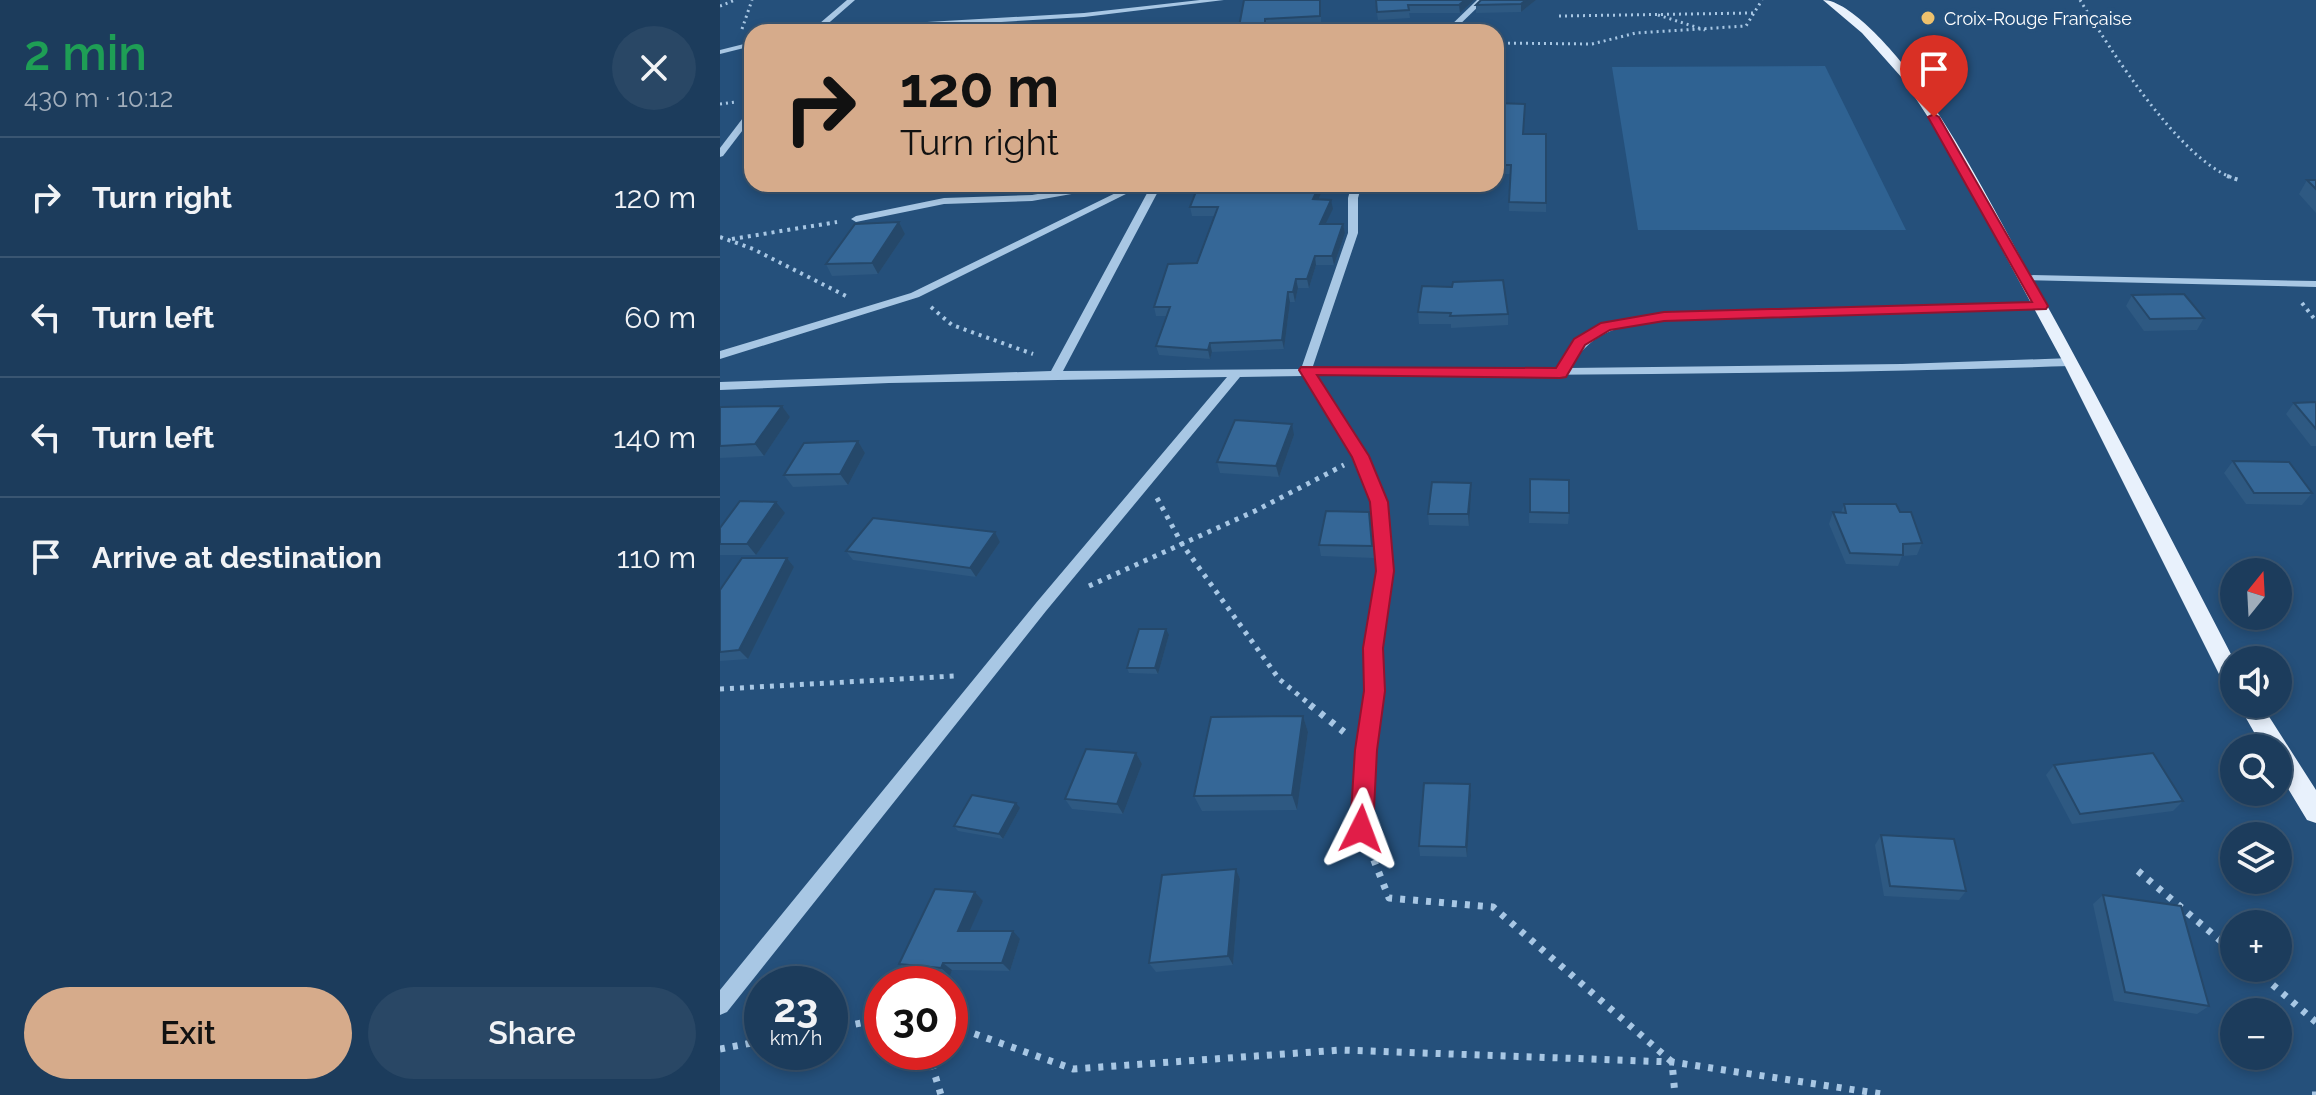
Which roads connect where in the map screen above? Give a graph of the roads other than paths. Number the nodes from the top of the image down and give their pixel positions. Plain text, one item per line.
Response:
1 (851, 0) edge
2 (1220, 0) edge
3 (1481, 0) edge
4 (1828, 0) edge
5 (824, 24) edge
6 (964, 24) edge
7 (1456, 24) edge
8 (744, 46) edge
9 (720, 52) edge
10 (744, 122) edge
11 (720, 154) edge
12 (1066, 192) edge
13 (1125, 192) edge
14 (1153, 192) edge
15 (1356, 192) edge
16 (856, 219) road end
17 (2026, 278) junction
18 (2316, 284) edge
19 (2041, 306) junction
20 (720, 355) edge
21 (2071, 362) junction
22 (1306, 370) junction
23 (1560, 373) junction
24 (1236, 374) junction
25 (1054, 377) junction
26 (720, 386) edge
27 (2220, 654) edge
28 (2292, 773) edge
29 (2316, 812) edge
30 (1361, 829) road end
31 (720, 1005) edge

1 - 5 street
2 - 6 street
3 - 7 street
4 - 17 main road
8 - 9 street
10 - 11 street
12 - 16 street
13 - 20 street
14 - 25 street
15 - 22 street
17 - 18 street
17 - 19 main road
19 - 21 main road
19 - 23 street
21 - 23 street
21 - 27 main road
22 - 23 street
22 - 24 street
22 - 30 street
24 - 25 street
24 - 31 street
25 - 26 street
28 - 29 main road

